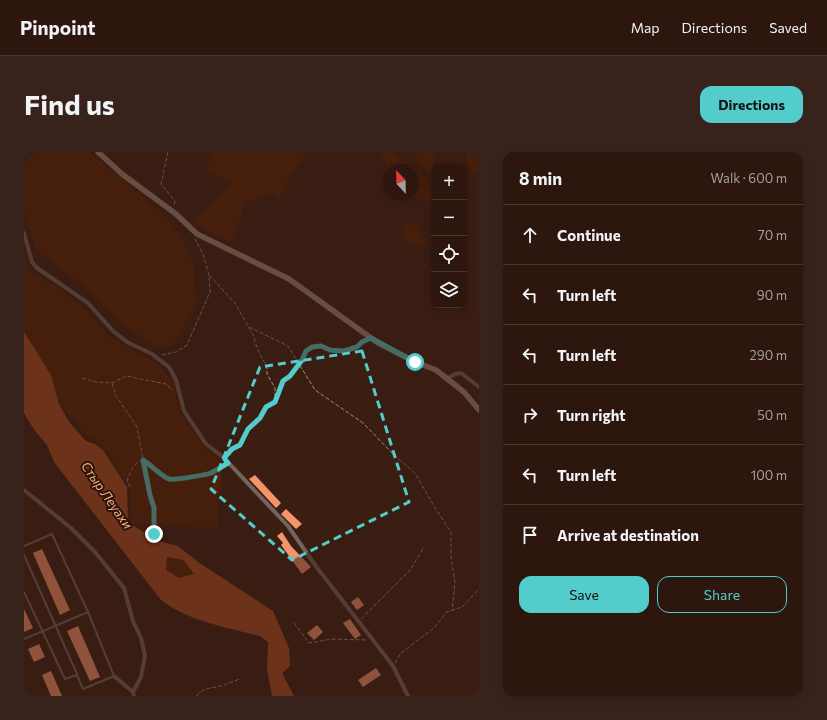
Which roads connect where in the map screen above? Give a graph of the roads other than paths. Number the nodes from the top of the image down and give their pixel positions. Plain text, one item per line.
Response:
1 (98, 152) edge
2 (24, 233) edge
3 (448, 378) junction
4 (479, 387) edge
5 (479, 410) edge
6 (24, 490) edge
7 (24, 546) edge
8 (24, 555) edge
9 (24, 592) edge
10 (88, 612) junction
11 (56, 625) junction
12 (42, 631) junction
13 (24, 639) edge
14 (77, 675) junction
15 (114, 676) junction
16 (133, 694) edge
17 (408, 696) edge

1 - 3 main road
2 - 17 street
3 - 4 street
3 - 5 main road
6 - 16 street
7 - 10 lane
8 - 11 lane
9 - 12 lane
10 - 11 lane
10 - 15 lane
11 - 12 lane
11 - 14 lane
12 - 13 lane
12 - 14 lane
14 - 15 lane
15 - 16 street

